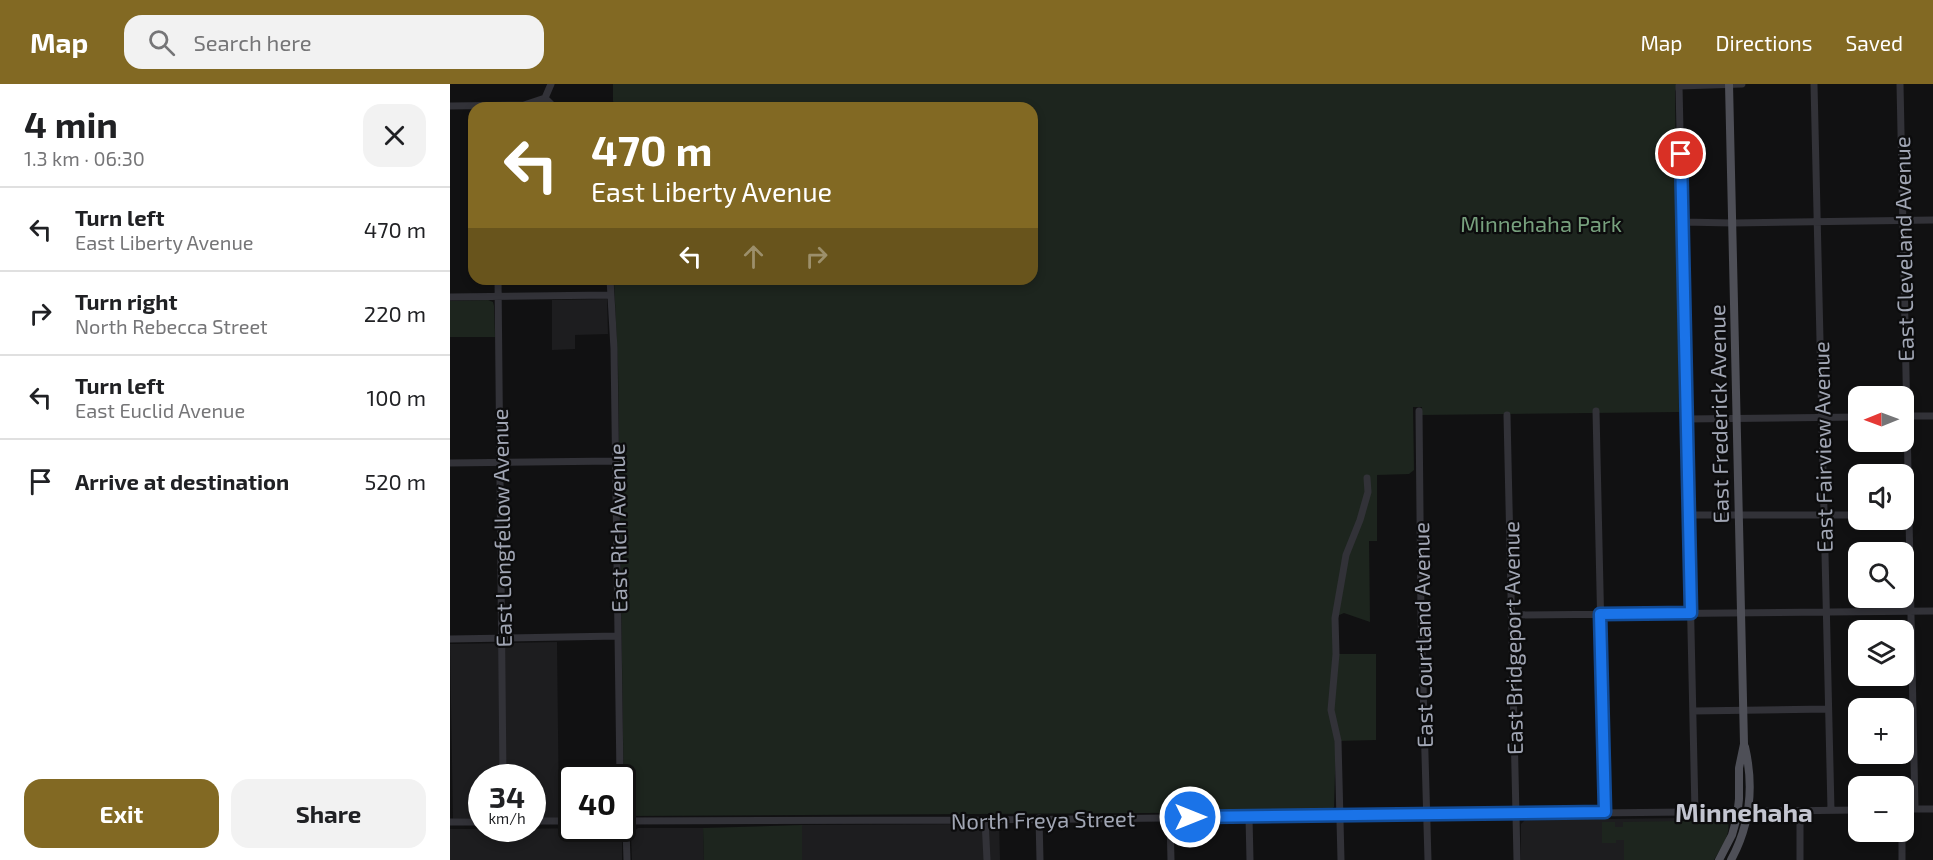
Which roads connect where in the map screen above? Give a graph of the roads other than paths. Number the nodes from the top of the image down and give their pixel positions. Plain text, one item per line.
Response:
1 (550, 84) edge
2 (1729, 84) edge
3 (1742, 84) edge
4 (1814, 84) edge
5 (1900, 84) edge
6 (545, 98) junction
7 (537, 102) edge
8 (549, 102) edge
9 (450, 106) edge
10 (468, 106) edge
11 (1933, 220) edge
12 (1903, 221) junction
13 (1682, 222) junction
14 (1817, 222) junction
15 (1732, 223) junction
16 (498, 285) edge
17 (610, 285) edge
18 (610, 295) junction
19 (450, 297) edge
20 (498, 297) junction
21 (1905, 386) edge
22 (1419, 411) dead end
23 (1596, 411) dead end
24 (1507, 415) dead end
25 (1914, 416) edge
26 (1933, 416) edge
27 (1822, 417) junction
28 (1848, 417) edge
29 (1736, 418) junction
30 (1686, 419) junction
31 (616, 461) junction
32 (450, 463) edge
33 (500, 463) junction
34 (1367, 478) dead end
35 (1689, 515) junction
36 (1824, 515) junction
37 (1848, 515) edge
38 (1738, 516) junction
39 (1907, 530) edge
40 (1911, 611) junction
41 (1933, 611) edge
42 (1826, 612) junction
43 (1691, 613) junction
44 (1740, 613) junction
45 (1600, 614) junction
46 (1511, 615) junction
47 (618, 636) junction
48 (502, 638) junction
49 (450, 639) edge
50 (1828, 709) junction
51 (1744, 710) junction
52 (1693, 711) junction
53 (1744, 744) junction
54 (503, 764) edge
55 (620, 764) edge
56 (1915, 809) joint
57 (1933, 809) edge
58 (1831, 810) junction
59 (1848, 810) edge
60 (1738, 811) junction
61 (1748, 811) junction
62 (1800, 811) junction
63 (1605, 812) junction
64 (1695, 812) junction
65 (1516, 813) junction
66 (1427, 814) junction
67 (1340, 816) junction
68 (1249, 817) junction
69 (1170, 818) junction
70 (1039, 819) junction
71 (636, 820) edge
72 (985, 820) junction
73 (450, 822) edge
74 (468, 822) edge
75 (626, 842) edge
76 (1902, 842) edge
77 (627, 860) edge
78 (987, 860) edge
79 (1040, 860) edge
80 (1171, 860) edge
81 (1250, 860) edge
82 (1341, 860) edge
83 (1428, 860) edge
84 (1517, 860) edge
85 (1719, 860) edge
86 (1731, 860) edge
87 (1800, 860) edge
88 (1902, 860) edge

1 - 6 street
2 - 3 street
2 - 13 street
2 - 15 main road, East Frederick Avenue
4 - 14 street, East Fairview Avenue
5 - 12 street, East Cleveland Avenue
6 - 7 street
6 - 8 street
9 - 10 street
11 - 12 street
12 - 14 street
12 - 21 street, East Cleveland Avenue
13 - 15 street
13 - 30 street
14 - 15 street
14 - 27 street, East Fairview Avenue
15 - 29 main road, East Frederick Avenue
16 - 20 street, East Longfellow Avenue
17 - 18 street, East Rich Avenue
18 - 20 street
18 - 31 street, East Rich Avenue
19 - 20 street
20 - 33 street, East Longfellow Avenue
22 - 66 street, East Courtland Avenue
23 - 45 street
24 - 46 street, East Bridgeport Avenue
25 - 26 street
27 - 28 street
27 - 29 street
27 - 36 street, East Fairview Avenue
29 - 30 street
29 - 38 main road, East Frederick Avenue
30 - 35 street
31 - 33 street
31 - 47 street, East Rich Avenue
32 - 33 street
33 - 48 street, East Longfellow Avenue
34 - 67 street
35 - 38 street
35 - 43 street
36 - 37 street
36 - 38 street
36 - 42 street, East Fairview Avenue
38 - 44 main road, East Frederick Avenue
39 - 40 street, East Cleveland Avenue
40 - 41 street
40 - 42 street
40 - 56 street, East Cleveland Avenue
42 - 44 street
42 - 50 street, East Fairview Avenue
43 - 44 street
43 - 45 street
43 - 52 street
44 - 51 main road, East Frederick Avenue
45 - 46 street
45 - 63 street
46 - 65 street, East Bridgeport Avenue
47 - 48 street
47 - 55 street, East Rich Avenue
48 - 49 street
48 - 54 street, East Longfellow Avenue
50 - 51 street
50 - 58 street, East Fairview Avenue
51 - 52 street
51 - 53 main road, East Frederick Avenue
52 - 64 street
53 - 60 main road, East Frederick Avenue
53 - 61 main road, East Frederick Avenue
56 - 57 street
58 - 59 street, North Freya Street
58 - 62 street, North Freya Street
60 - 61 street, North Freya Street
60 - 64 street, North Freya Street
60 - 85 main road, East Frederick Avenue
61 - 62 street, North Freya Street
61 - 86 main road, East Frederick Avenue
62 - 87 street
63 - 64 street, North Freya Street
63 - 65 street, North Freya Street
65 - 66 street, North Freya Street
65 - 84 street, East Bridgeport Avenue
66 - 67 street, North Freya Street
66 - 83 street, East Courtland Avenue
67 - 68 street, North Freya Street
67 - 82 street
68 - 69 street, North Freya Street
68 - 81 street
69 - 70 street, North Freya Street
69 - 80 street
70 - 72 street, North Freya Street
70 - 79 street
71 - 72 street, North Freya Street
72 - 78 street
73 - 74 street
75 - 77 street
76 - 88 street

